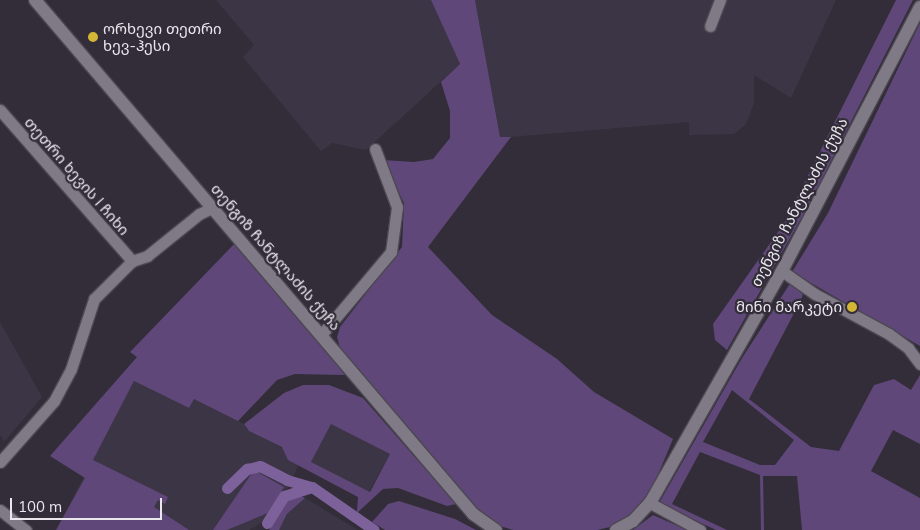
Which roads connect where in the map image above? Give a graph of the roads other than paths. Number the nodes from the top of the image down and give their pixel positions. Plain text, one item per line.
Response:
1 (35, 0) edge
2 (720, 0) edge
3 (920, 7) edge
4 (710, 26) dead end
5 (0, 110) edge
6 (375, 149) dead end
7 (212, 208) junction
8 (132, 261) junction
9 (782, 271) junction
10 (321, 335) junction
11 (920, 364) edge
12 (0, 462) edge
13 (650, 503) junction
14 (0, 510) edge
15 (26, 530) edge
16 (496, 530) edge
17 (616, 530) edge
18 (700, 530) edge

1 - 7 street, თენგიზ ჩანტლაძის ქუჩა
2 - 4 street
3 - 9 street, თენგიზ ჩანტლაძის ქუჩა
5 - 8 street, თეთრი ხევის I ჩიხი
6 - 10 street
7 - 8 street
7 - 10 street, თენგიზ ჩანტლაძის ქუჩა
8 - 12 street
9 - 11 street
9 - 13 street, თენგიზ ჩანტლაძის ქუჩა
10 - 16 street, თენგიზ ჩანტლაძის ქუჩა
13 - 17 street, თენგიზ ჩანტლაძის ქუჩა
13 - 18 street
14 - 15 street

